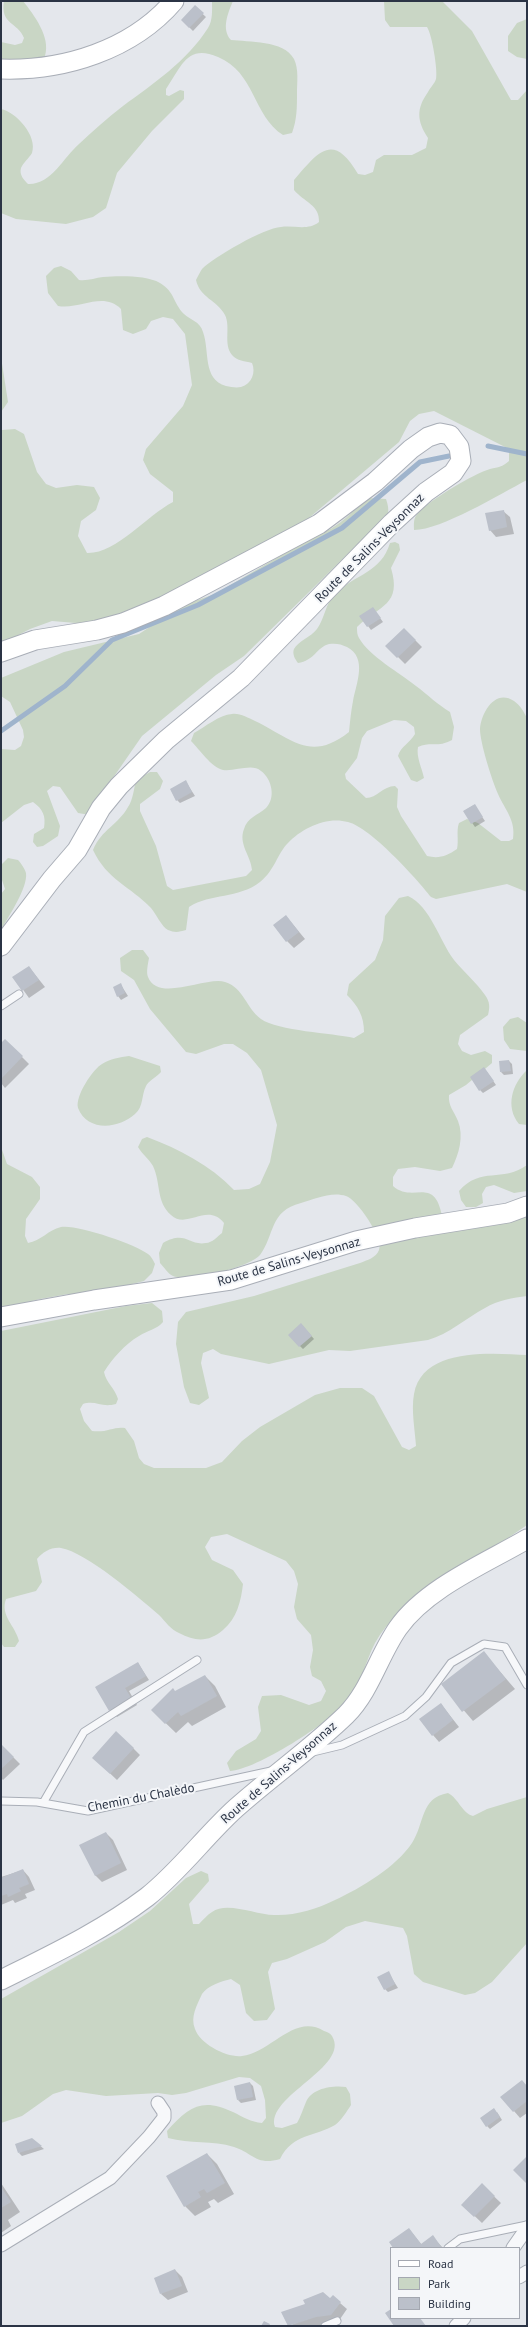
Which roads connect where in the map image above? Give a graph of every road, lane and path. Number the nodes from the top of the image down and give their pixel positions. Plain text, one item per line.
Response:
1 (174, 1) edge
2 (1, 69) edge
3 (1, 652) edge
4 (1, 946) edge
5 (18, 994) dead end
6 (1, 1006) edge
7 (527, 1206) edge
8 (1, 1317) edge
9 (527, 1539) edge
10 (197, 1660) dead end
11 (527, 1685) edge
12 (302, 1752) junction
13 (281, 1769) junction
14 (1, 1800) edge
15 (43, 1803) junction
16 (1, 1980) edge
17 (158, 2103) dead end
18 (527, 2225) edge
19 (527, 2228) edge
20 (1, 2245) edge
21 (449, 2247) edge
22 (514, 2247) edge
23 (337, 2321) dead end
24 (325, 2326) edge

1 - 2 street
3 - 4 street, Route de Salins-Veysonnaz
5 - 6 lane
7 - 8 street, Route de Salins-Veysonnaz
9 - 12 street, Route de Salins-Veysonnaz
10 - 15 lane
11 - 12 lane
12 - 13 street, Route de Salins-Veysonnaz
13 - 15 lane, Chemin du Chalèdo
13 - 16 street, Route de Salins-Veysonnaz
14 - 15 lane, Chemin du Chalèdo
17 - 20 street
18 - 21 lane
19 - 22 street
23 - 24 lane

